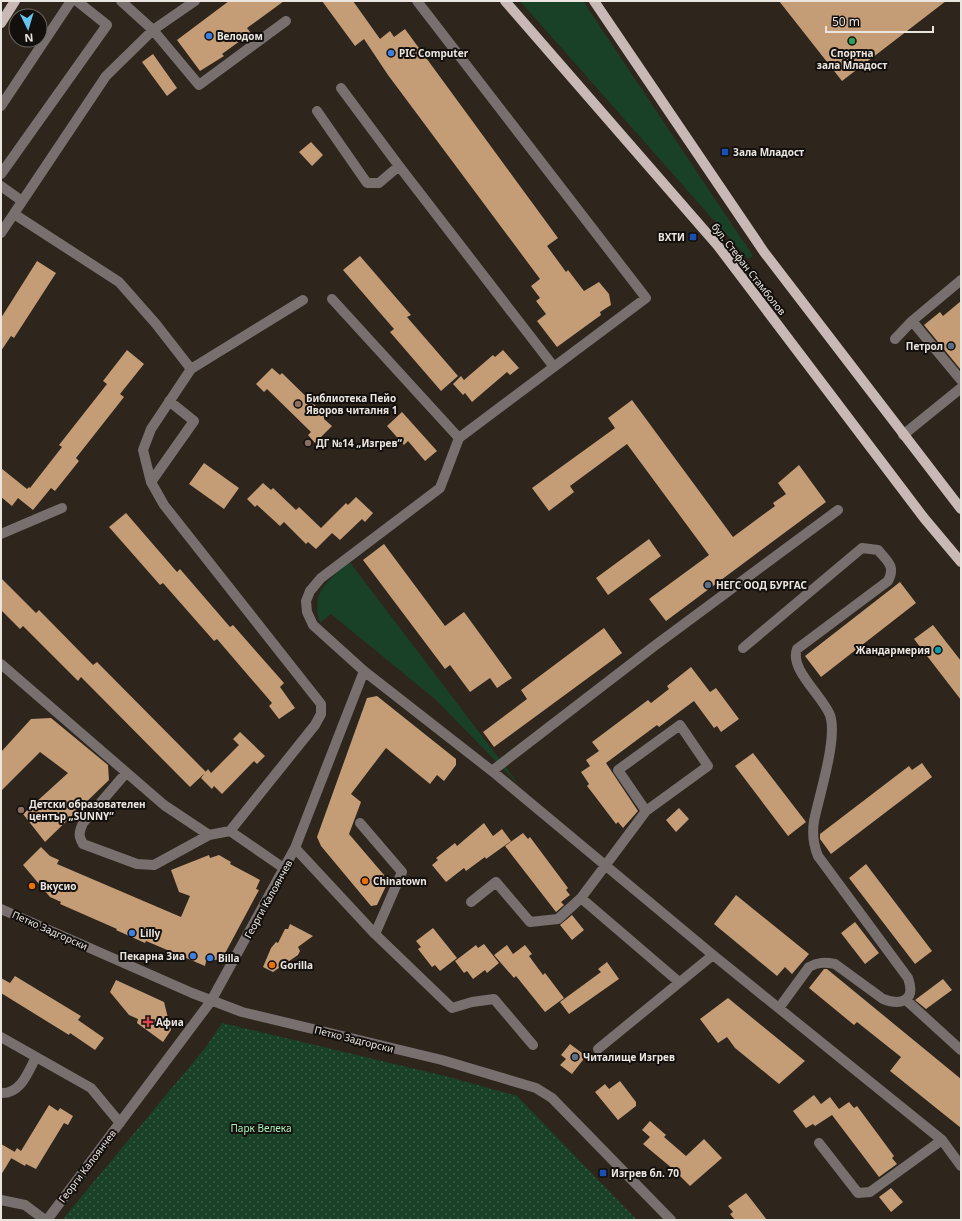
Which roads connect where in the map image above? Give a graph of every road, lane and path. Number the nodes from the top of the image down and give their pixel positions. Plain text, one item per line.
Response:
1 (15, 1) edge
2 (71, 1) edge
3 (77, 1) edge
4 (120, 1) edge
5 (195, 1) edge
6 (417, 1) edge
7 (505, 1) edge
8 (594, 1) edge
9 (286, 21) dead end
10 (1, 23) edge
11 (153, 30) junction
12 (341, 88) dead end
13 (1, 106) edge
14 (317, 111) dead end
15 (399, 166) junction
16 (1, 174) edge
17 (1, 186) edge
18 (22, 201) junction
19 (14, 214) junction
20 (1, 233) edge
21 (961, 280) edge
22 (332, 299) dead end
23 (303, 300) dead end
24 (912, 321) junction
25 (895, 339) dead end
26 (554, 367) junction
27 (191, 369) junction
28 (961, 380) edge
29 (961, 388) edge
30 (169, 401) junction
31 (903, 435) junction
32 (459, 438) junction
33 (151, 482) junction
34 (62, 508) dead end
35 (961, 509) edge
36 (838, 510) dead end
37 (1, 534) edge
38 (961, 562) edge
39 (743, 648) dead end
40 (1, 664) edge
41 (364, 671) junction
42 (492, 771) junction
43 (126, 773) junction
44 (646, 811) junction
45 (360, 823) dead end
46 (230, 831) junction
47 (209, 835) junction
48 (295, 848) junction
49 (605, 866) junction
50 (285, 869) junction
51 (581, 898) junction
52 (471, 902) dead end
53 (1, 909) edge
54 (375, 934) junction
55 (713, 955) junction
56 (679, 982) junction
57 (906, 1000) junction
58 (211, 1001) junction
59 (779, 1008) junction
60 (1, 1038) edge
61 (533, 1045) dead end
62 (598, 1049) dead end
63 (961, 1050) edge
64 (36, 1057) junction
65 (1, 1093) edge
66 (120, 1123) junction
67 (942, 1140) junction
68 (819, 1143) dead end
69 (961, 1166) edge
70 (1, 1200) edge
71 (46, 1220) edge
72 (671, 1220) edge

1 - 10 main road
2 - 13 street
3 - 16 street
4 - 11 street
5 - 11 street
6 - 26 street
7 - 38 main road, бул. Стефан Стамболов
8 - 31 main road
9 - 11 street
11 - 18 street
12 - 15 street
14 - 15 street
15 - 26 street
17 - 18 street
18 - 19 street
19 - 20 street
19 - 27 street
21 - 24 street
22 - 32 street
23 - 27 street
24 - 25 street
24 - 28 street
26 - 32 street
27 - 30 street
29 - 31 street
30 - 33 street
30 - 33 street
31 - 35 main road
32 - 41 street
33 - 46 street
34 - 37 street
36 - 42 street
39 - 57 street
40 - 43 street
41 - 42 street
41 - 48 street, Георги Калоянчев
42 - 49 street
43 - 47 street
43 - 47 street
44 - 44 street
44 - 49 street
45 - 54 street
46 - 47 street
46 - 50 street
48 - 50 street, Георги Калоянчев
48 - 54 street
49 - 51 street
49 - 55 street
50 - 58 street, Георги Калоянчев
51 - 52 street
51 - 56 street
53 - 58 street, Петко Задгорски
54 - 61 street
55 - 56 street
55 - 59 street
56 - 62 street
57 - 59 street
57 - 63 street
58 - 66 street, Георги Калоянчев
58 - 72 street, Петко Задгорски
59 - 67 street
60 - 64 street
64 - 65 street
64 - 66 street
66 - 71 street, Георги Калоянчев
67 - 68 street
67 - 69 street
70 - 71 street

